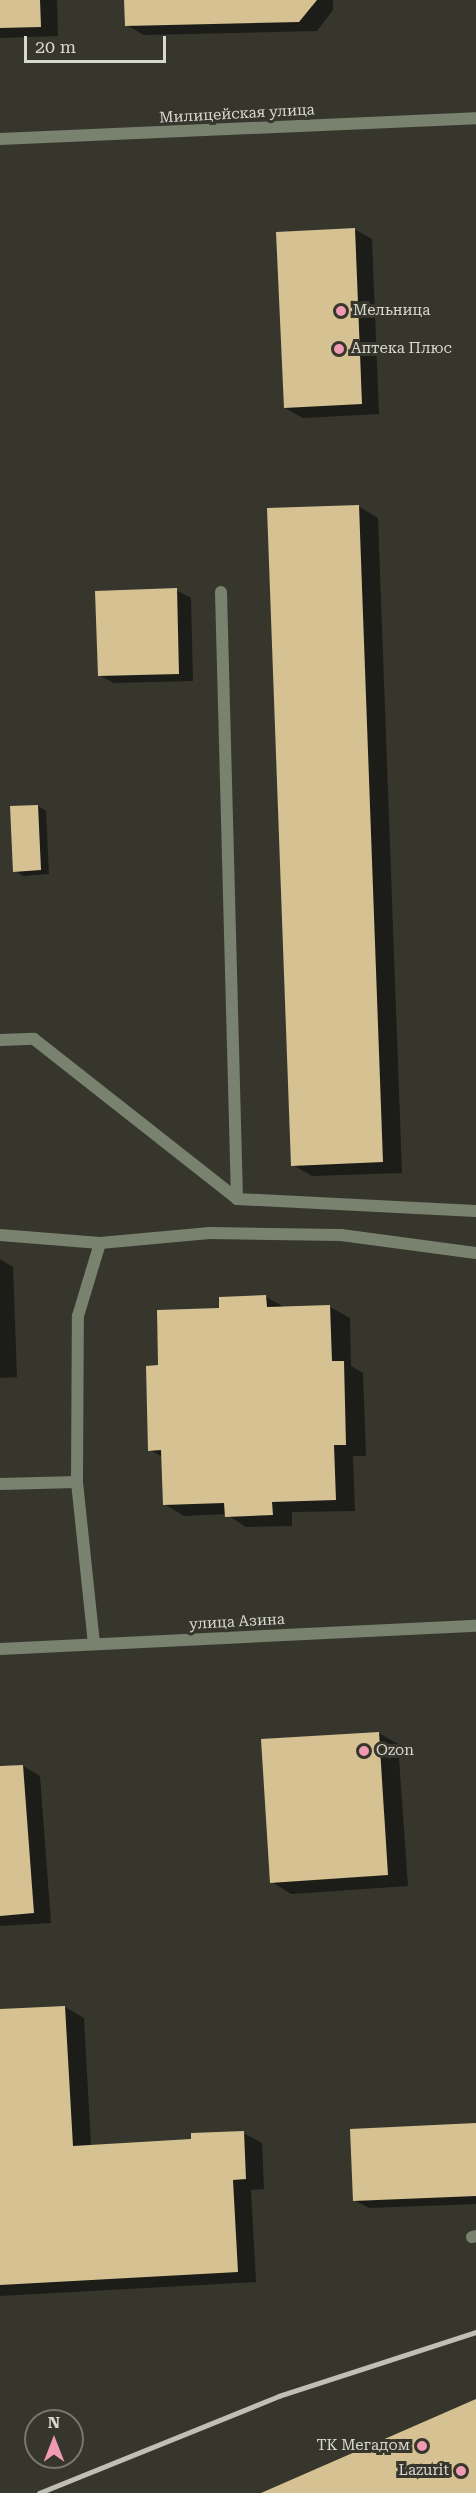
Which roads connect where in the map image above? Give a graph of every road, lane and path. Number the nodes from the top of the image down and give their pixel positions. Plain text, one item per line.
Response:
1 (476, 118) edge
2 (0, 140) edge
3 (221, 592) dead end
4 (0, 1040) edge
5 (237, 1199) junction
6 (476, 1211) edge
7 (0, 1235) edge
8 (100, 1243) junction
9 (476, 1253) edge
10 (77, 1482) junction
11 (0, 1484) edge
12 (476, 1626) edge
13 (94, 1644) junction
14 (0, 1648) edge

1 - 2 street, Милицейская улица
3 - 5 street
4 - 5 street
5 - 6 street
7 - 8 street
8 - 9 street
8 - 10 street
10 - 11 street
10 - 13 street
12 - 13 street, улица Азина
13 - 14 street, улица Азина

